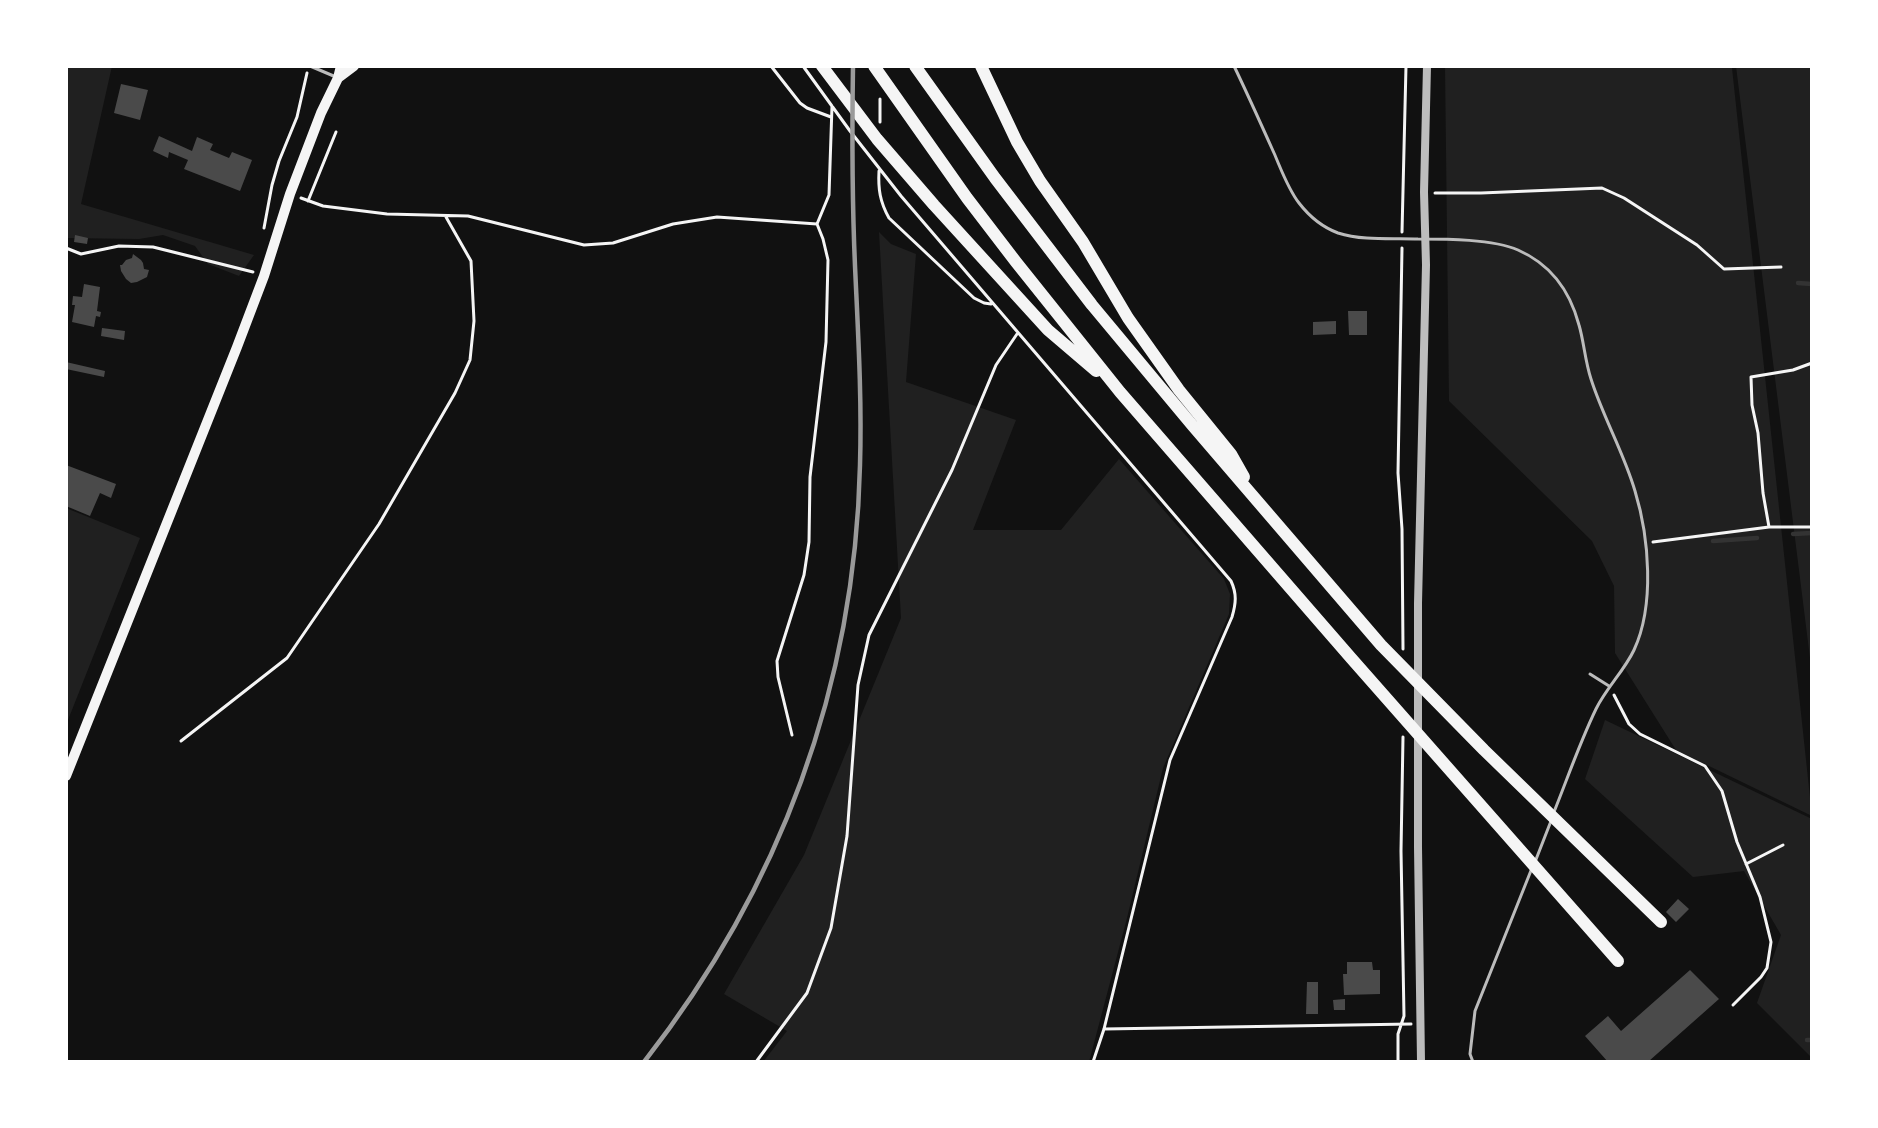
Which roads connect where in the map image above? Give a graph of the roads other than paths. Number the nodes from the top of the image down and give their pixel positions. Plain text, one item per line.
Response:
1 (310, 66) edge
2 (341, 66) edge
3 (354, 66) edge
4 (822, 66) edge
5 (874, 66) edge
6 (915, 66) edge
7 (981, 66) edge
8 (1234, 66) edge
9 (1427, 66) edge
10 (338, 78) junction
11 (1424, 238) junction
12 (1120, 392) junction
13 (1260, 504) junction
14 (1590, 674) dead end
15 (1609, 686) junction
16 (66, 776) edge
17 (1660, 922) dead end
18 (1618, 961) dead end
19 (1421, 1062) edge
20 (1473, 1062) edge

1 - 10 lane
2 - 10 main road
3 - 10 main road
4 - 12 highway
5 - 12 highway
6 - 13 highway
7 - 13 highway
8 - 11 lane
9 - 11 street
10 - 16 main road
11 - 15 lane
11 - 19 street
12 - 18 highway
13 - 17 highway
14 - 15 lane
15 - 20 lane

